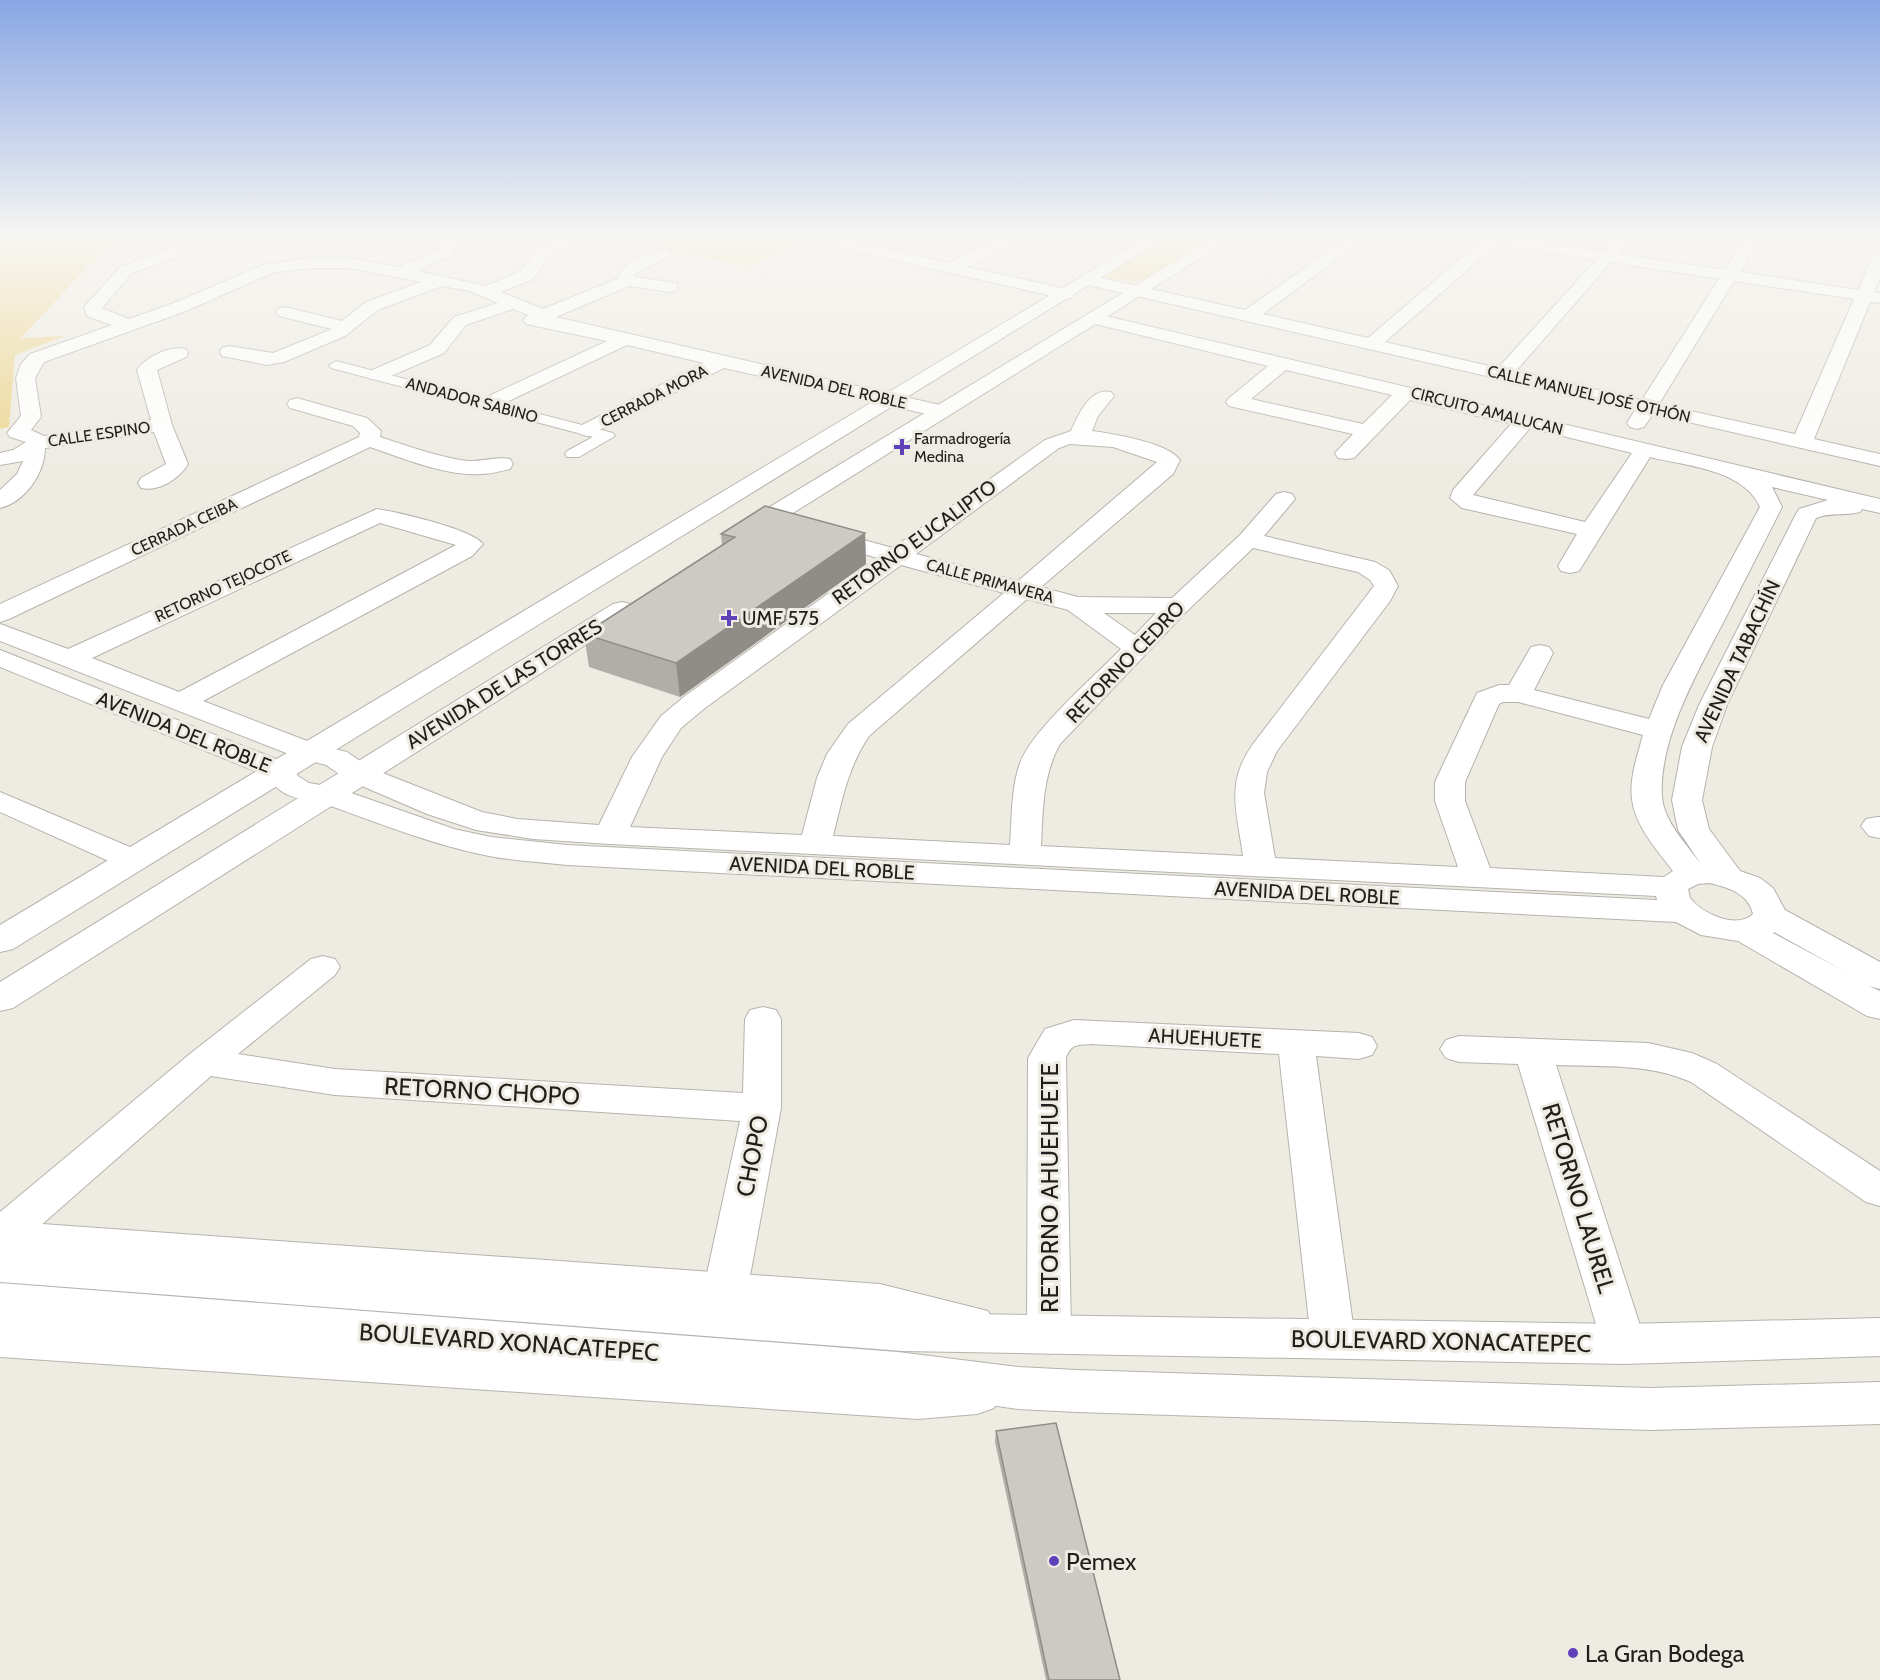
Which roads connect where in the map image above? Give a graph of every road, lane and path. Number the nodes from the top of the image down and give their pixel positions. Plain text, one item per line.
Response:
1 (107, 317) edge
2 (151, 317) edge
3 (307, 317) edge
4 (358, 317) edge
5 (467, 317) edge
6 (537, 317) edge
7 (549, 317) edge
8 (1028, 317) edge
9 (1093, 317) edge
10 (1255, 317) edge
11 (1402, 317) edge
12 (1553, 317) edge
13 (1702, 317) edge
14 (1862, 317) edge
15 (543, 320) junction
16 (1024, 320) junction
17 (1084, 323) junction
18 (129, 325) junction
19 (347, 327) junction
20 (624, 340) junction
21 (1372, 344) junction
22 (229, 352) dead end
23 (179, 353) dead end
24 (722, 362) junction
25 (1283, 363) junction
26 (336, 365) dead end
27 (1503, 374) junction
28 (377, 375) junction
29 (1406, 392) junction
30 (1104, 396) dead end
31 (890, 400) junction
32 (297, 404) dead end
33 (487, 404) junction
34 (1647, 407) junction
35 (940, 411) junction
36 (1526, 421) junction
37 (162, 425) junction
38 (1633, 428) dead end
39 (587, 430) junction
40 (1368, 431) junction
41 (607, 436) joint
42 (1079, 437) junction
43 (22, 439) edge
44 (369, 440) junction
45 (1802, 442) junction
46 (1645, 449) junction
47 (1346, 453) dead end
48 (573, 454) dead end
49 (0, 459) edge
50 (1880, 460) edge
51 (502, 464) dead end
52 (1731, 470) junction
53 (149, 483) dead end
54 (1284, 499) dead end
55 (0, 501) edge
56 (1771, 507) junction
57 (1880, 507) edge
58 (1807, 514) junction
59 (764, 521) junction
60 (1591, 530) junction
61 (1248, 540) junction
62 (726, 544) edge
63 (895, 555) junction
64 (1570, 566) dead end
65 (1021, 589) junction
66 (637, 600) edge
67 (1077, 605) junction
68 (1178, 606) junction
69 (0, 614) edge
70 (0, 632) edge
71 (1136, 648) junction
72 (1540, 653) dead end
73 (0, 658) edge
74 (69, 659) junction
75 (1518, 694) junction
76 (180, 702) junction
77 (1659, 730) junction
78 (309, 752) junction
79 (279, 770) junction
80 (359, 774) junction
81 (326, 794) junction
82 (0, 801) edge
83 (610, 835) junction
84 (815, 845) junction
85 (1025, 855) junction
86 (132, 860) junction
87 (1260, 866) junction
88 (1477, 876) junction
89 (1728, 877) junction
90 (1683, 891) junction
91 (1757, 923) junction
92 (0, 941) edge
93 (323, 967) dead end
94 (1880, 977) edge
95 (0, 999) edge
96 (1880, 1007) edge
97 (763, 1019) dead end
98 (1053, 1041) joint
99 (1296, 1043) junction
100 (1359, 1046) dead end
101 (1458, 1049) dead end
102 (1533, 1052) junction
103 (204, 1062) junction
104 (762, 1108) junction
105 (1880, 1191) edge
106 (0, 1237) edge
107 (0, 1264) edge
108 (725, 1292) junction
109 (0, 1302) edge
110 (1002, 1333) junction
111 (1049, 1335) junction
112 (1880, 1337) edge
113 (0, 1338) edge
114 (1333, 1339) junction
115 (1624, 1344) junction
116 (900, 1352) junction
117 (1018, 1388) junction
118 (1880, 1403) edge

1 - 18 street
2 - 18 street, AVENIDA DEL ROBLE
3 - 19 street
4 - 19 street
5 - 28 street
6 - 15 street, AVENIDA DEL ROBLE
7 - 15 street
8 - 16 street
9 - 17 street
10 - 21 street, CALLE MANUEL JOSÉ OTHÓN
11 - 21 street
12 - 27 street
13 - 34 street
14 - 45 street
15 - 20 street, AVENIDA DEL ROBLE
16 - 17 street
16 - 31 street
17 - 25 street, CIRCUITO AMALUCAN
17 - 35 street
18 - 43 street, AVENIDA DEL ROBLE
19 - 22 street
20 - 24 street, AVENIDA DEL ROBLE
20 - 33 street
21 - 27 street, CALLE MANUEL JOSÉ OTHÓN
23 - 37 street
24 - 31 street, AVENIDA DEL ROBLE
24 - 39 street, CERRADA MORA
25 - 29 street, CIRCUITO AMALUCAN
25 - 40 street
26 - 28 street, ANDADOR SABINO
27 - 34 street, CALLE MANUEL JOSÉ OTHÓN
28 - 33 street, ANDADOR SABINO
29 - 36 street, CIRCUITO AMALUCAN
29 - 40 street
30 - 42 street
31 - 35 street, AVENIDA DEL ROBLE
31 - 78 street
32 - 44 street
33 - 39 street, ANDADOR SABINO
34 - 38 street
34 - 45 street, CALLE MANUEL JOSÉ OTHÓN
35 - 59 street
36 - 46 street, CIRCUITO AMALUCAN
36 - 60 street
37 - 43 street, CALLE ESPINO
37 - 53 street
39 - 41 street, ANDADOR SABINO
40 - 47 street
41 - 48 street, CERRADA MORA
42 - 63 street, RETORNO EUCALIPTO
42 - 65 street, RETORNO EUCALIPTO
43 - 49 street, CALLE ESPINO
43 - 55 street, AVENIDA DEL ROBLE
44 - 51 street
44 - 69 street, CERRADA CEIBA
45 - 50 street, CALLE MANUEL JOSÉ OTHÓN
46 - 52 street, CIRCUITO AMALUCAN
46 - 60 street
52 - 56 street
52 - 57 street, CIRCUITO AMALUCAN
54 - 61 street, RETORNO CEDRO
56 - 58 street
56 - 77 street, AVENIDA TABACHÍN
57 - 58 street
58 - 89 street, AVENIDA TABACHÍN
59 - 62 street
59 - 63 street, CALLE PRIMAVERA
60 - 64 street
61 - 68 street, RETORNO CEDRO
61 - 87 street
63 - 65 street, CALLE PRIMAVERA
63 - 83 street, RETORNO EUCALIPTO
65 - 67 street, CALLE PRIMAVERA
65 - 84 street, RETORNO EUCALIPTO
66 - 80 street, AVENIDA DE LAS TORRES
67 - 68 street, CALLE PRIMAVERA
67 - 71 street, CALLE PRIMAVERA
68 - 71 street, RETORNO CEDRO
70 - 74 street, AVENIDA DEL ROBLE
71 - 85 street, RETORNO CEDRO
72 - 75 street
73 - 79 street, AVENIDA DEL ROBLE
74 - 76 street, AVENIDA DEL ROBLE
74 - 76 street, RETORNO TEJOCOTE
75 - 77 street
75 - 88 street
76 - 78 street, AVENIDA DEL ROBLE
77 - 90 street, AVENIDA TABACHÍN
78 - 79 street
78 - 80 street, AVENIDA DEL ROBLE
79 - 81 street, AVENIDA DEL ROBLE
79 - 86 street
80 - 81 street, AVENIDA DE LAS TORRES
80 - 83 street, AVENIDA DEL ROBLE
81 - 90 street, AVENIDA DEL ROBLE
81 - 95 street, AVENIDA DE LAS TORRES
82 - 86 street
83 - 84 street, AVENIDA DEL ROBLE
84 - 85 street, AVENIDA DEL ROBLE
85 - 87 street, AVENIDA DEL ROBLE
86 - 92 street
87 - 88 street, AVENIDA DEL ROBLE
88 - 90 street, AVENIDA DEL ROBLE
89 - 90 street
89 - 91 street
90 - 91 street
91 - 94 street
91 - 96 street
93 - 103 street
97 - 104 street, CHOPO
98 - 99 street, AHUEHUETE
98 - 111 street, RETORNO AHUEHUETE
99 - 100 street, AHUEHUETE
99 - 114 street
101 - 102 street
102 - 105 street
102 - 115 street, RETORNO LAUREL
103 - 104 street, RETORNO CHOPO
103 - 106 street
104 - 108 street, CHOPO
106 - 108 street, BOULEVARD XONACATEPEC
107 - 116 street, BOULEVARD XONACATEPEC
108 - 110 street, BOULEVARD XONACATEPEC
109 - 116 street, BOULEVARD XONACATEPEC
110 - 111 street, BOULEVARD XONACATEPEC
110 - 116 street, BOULEVARD XONACATEPEC
111 - 114 street, BOULEVARD XONACATEPEC
112 - 115 street, BOULEVARD XONACATEPEC
113 - 117 street, BOULEVARD XONACATEPEC
114 - 115 street, BOULEVARD XONACATEPEC
116 - 117 street, BOULEVARD XONACATEPEC
117 - 118 street, BOULEVARD XONACATEPEC

